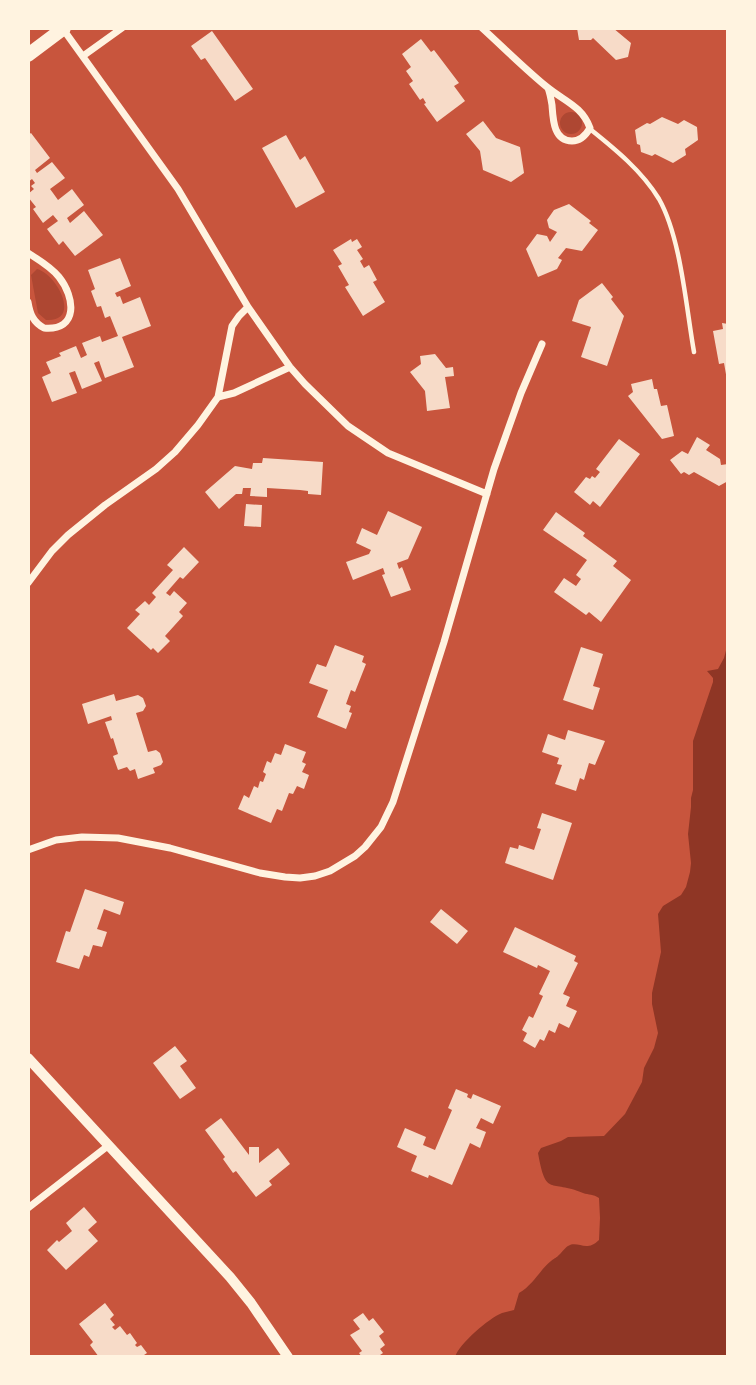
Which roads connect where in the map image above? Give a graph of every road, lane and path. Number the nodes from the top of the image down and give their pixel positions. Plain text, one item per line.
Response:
1 (63, 28) edge
2 (122, 28) edge
3 (482, 28) edge
4 (28, 55) edge
5 (83, 56) junction
6 (548, 88) junction
7 (590, 128) junction
8 (28, 253) edge
9 (28, 302) edge
10 (248, 307) junction
11 (542, 344) dead end
12 (694, 352) dead end
13 (290, 367) junction
14 (218, 397) junction
15 (487, 494) junction
16 (28, 583) edge
17 (28, 850) edge
18 (28, 1058) edge
19 (109, 1145) junction
20 (28, 1208) edge
21 (288, 1357) edge

1 - 4 highway
1 - 5 street
2 - 5 street
3 - 6 street
5 - 10 street
6 - 7 street
6 - 7 street
7 - 12 lane
8 - 9 street
10 - 13 street
10 - 14 street
11 - 15 street
13 - 14 street
13 - 15 street
14 - 16 street
15 - 17 street
18 - 19 street
19 - 20 street
19 - 21 street

